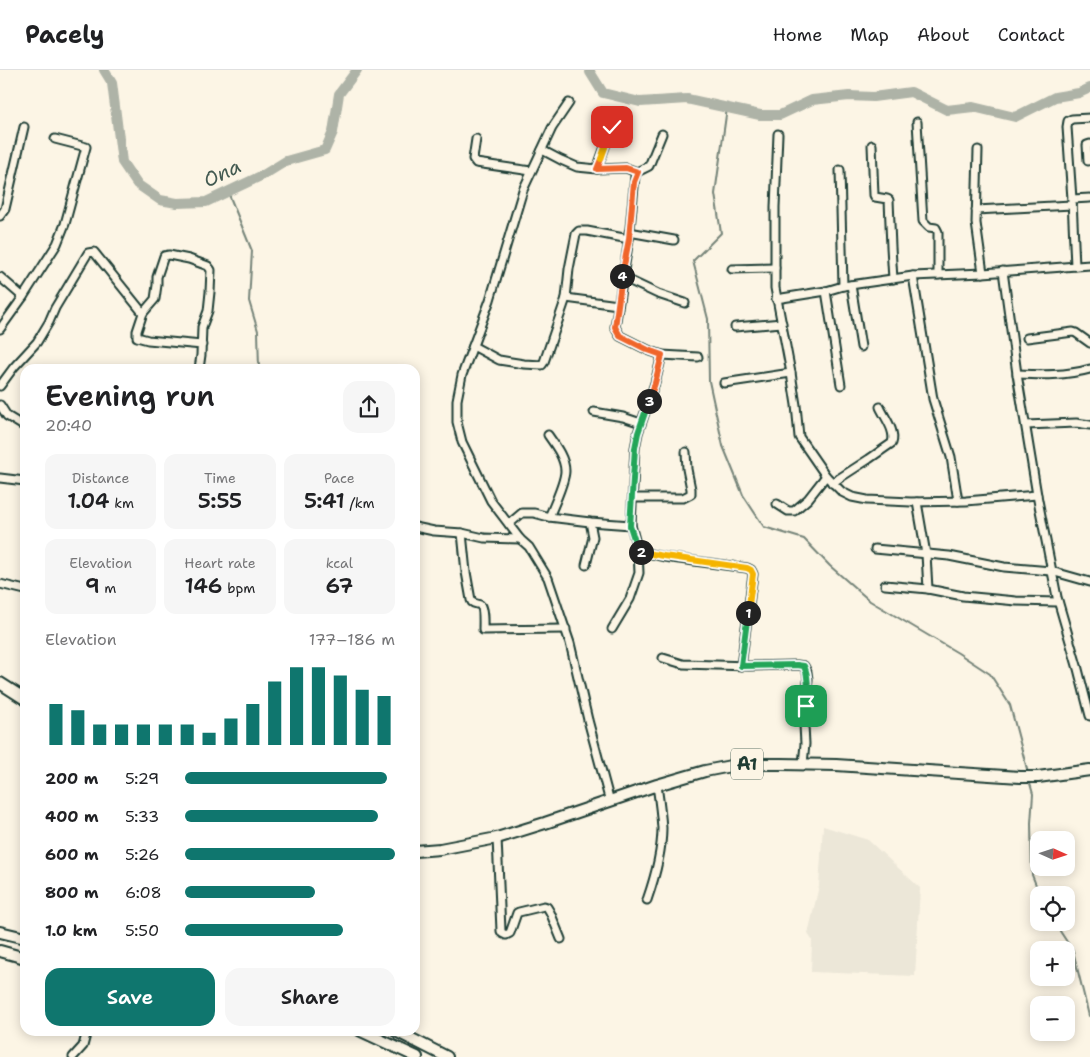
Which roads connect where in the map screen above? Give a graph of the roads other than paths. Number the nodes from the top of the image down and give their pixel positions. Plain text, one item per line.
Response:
1 (569, 103) dead end
2 (1090, 118) edge
3 (917, 122) dead end
4 (24, 127) dead end
5 (612, 127) dead end
6 (662, 134) dead end
7 (778, 134) dead end
8 (54, 139) dead end
9 (476, 139) dead end
10 (1090, 144) edge
11 (872, 145) dead end
12 (542, 150) junction
13 (978, 150) dead end
14 (1088, 161) dead end
15 (597, 169) junction
16 (840, 170) dead end
17 (531, 172) junction
18 (638, 172) junction
19 (0, 195) edge
20 (1090, 198) edge
21 (7, 200) junction
22 (1072, 202) junction
23 (976, 210) junction
24 (0, 216) edge
25 (629, 235) junction
26 (674, 240) dead end
27 (1090, 265) edge
28 (1075, 266) junction
29 (775, 268) junction
30 (732, 269) dead end
31 (1003, 271) junction
32 (983, 273) junction
33 (938, 275) junction
34 (913, 276) junction
35 (0, 277) edge
36 (622, 278) junction
37 (893, 279) junction
38 (852, 285) junction
39 (843, 286) junction
40 (826, 291) junction
41 (23, 297) junction
42 (566, 298) junction
43 (776, 299) junction
44 (685, 303) dead end
45 (618, 305) junction
46 (143, 313) junction
47 (782, 323) junction
48 (735, 327) dead end
49 (0, 329) edge
50 (1026, 338) dead end
51 (1090, 343) edge
52 (202, 345) junction
53 (473, 346) junction
54 (861, 347) dead end
55 (662, 355) junction
56 (698, 357) dead end
57 (200, 364) edge
58 (1090, 369) edge
59 (790, 373) junction
60 (1017, 374) junction
61 (724, 382) dead end
62 (841, 385) dead end
63 (0, 386) edge
64 (0, 405) edge
65 (880, 407) dead end
66 (594, 412) dead end
67 (641, 423) junction
68 (20, 424) edge
69 (1026, 425) junction
70 (1090, 425) edge
71 (548, 435) dead end
72 (686, 452) dead end
73 (826, 476) junction
74 (0, 478) edge
75 (20, 480) edge
76 (832, 482) junction
77 (1037, 495) junction
78 (633, 498) junction
79 (958, 501) junction
80 (917, 502) junction
81 (777, 504) dead end
82 (549, 517) junction
83 (590, 522) junction
84 (509, 524) junction
85 (630, 526) junction
86 (420, 528) edge
87 (462, 533) junction
88 (520, 539) junction
89 (875, 549) dead end
90 (638, 551) junction
91 (926, 554) junction
92 (586, 565) dead end
93 (1051, 571) junction
94 (1090, 582) edge
95 (0, 584) edge
96 (884, 585) dead end
97 (20, 589) edge
98 (928, 589) junction
99 (1058, 602) junction
100 (566, 629) junction
101 (612, 629) dead end
102 (663, 658) dead end
103 (741, 666) junction
104 (0, 683) edge
105 (20, 696) edge
106 (1090, 716) edge
107 (803, 764) junction
108 (1090, 770) edge
109 (657, 785) junction
110 (610, 802) junction
111 (497, 838) junction
112 (420, 851) edge
113 (647, 900) dead end
114 (0, 932) edge
115 (20, 937) edge
116 (561, 939) dead end
117 (0, 951) edge
118 (20, 957) edge
119 (86, 1036) edge
120 (372, 1036) edge
121 (406, 1036) edge
122 (73, 1057) edge
123 (416, 1057) edge
124 (447, 1057) edge

1 - 12 street
2 - 22 street
3 - 33 street
4 - 21 street
5 - 15 street
6 - 18 street
7 - 29 street
8 - 41 street
9 - 17 street
10 - 14 street
11 - 37 street
12 - 15 street
12 - 17 street
13 - 23 street
15 - 18 street
16 - 39 street
17 - 53 street
18 - 25 street
19 - 21 street
20 - 22 street
21 - 24 street
22 - 23 street
22 - 28 street
23 - 32 street
25 - 26 street
25 - 36 street
25 - 42 street
27 - 28 street
28 - 31 street
29 - 30 street
29 - 43 street
31 - 32 street
31 - 60 street
32 - 33 street
33 - 34 street
34 - 37 street
34 - 79 street
35 - 41 street
36 - 44 street
36 - 45 street
37 - 38 street
38 - 39 street
38 - 54 street
39 - 40 street
40 - 43 street
40 - 62 street
41 - 49 street
42 - 45 street
42 - 53 street
43 - 47 street
45 - 55 street
46 - 52 street
46 - 52 street
46 - 63 street
47 - 48 street
47 - 59 street
50 - 51 street
52 - 57 street
53 - 84 street
55 - 56 street
55 - 67 street
58 - 60 street
59 - 61 street
59 - 73 street
60 - 69 street
64 - 68 street
65 - 76 street
66 - 67 street
67 - 78 street
69 - 70 street
69 - 77 street
71 - 82 street
72 - 78 street
73 - 76 street
73 - 81 street
74 - 75 street
76 - 80 street
77 - 79 street
77 - 93 street
78 - 85 street
79 - 80 street
80 - 91 street
82 - 83 street
82 - 84 street
83 - 85 street
83 - 92 street
84 - 88 street
85 - 90 street
86 - 87 street
87 - 88 street
87 - 100 street
88 - 100 street
89 - 91 street
90 - 101 street
90 - 103 street
91 - 93 street
91 - 98 street
93 - 94 street
93 - 99 street
95 - 97 street
96 - 98 street
98 - 99 street
99 - 106 street
100 - 110 street
102 - 103 street
103 - 107 street
104 - 105 highway
107 - 108 highway, A1
107 - 109 highway, A1
109 - 110 highway, A1
109 - 113 street
110 - 111 highway, A1
111 - 112 highway, A1
111 - 116 street
114 - 115 highway
117 - 118 highway
119 - 122 street
120 - 123 highway
121 - 124 highway

